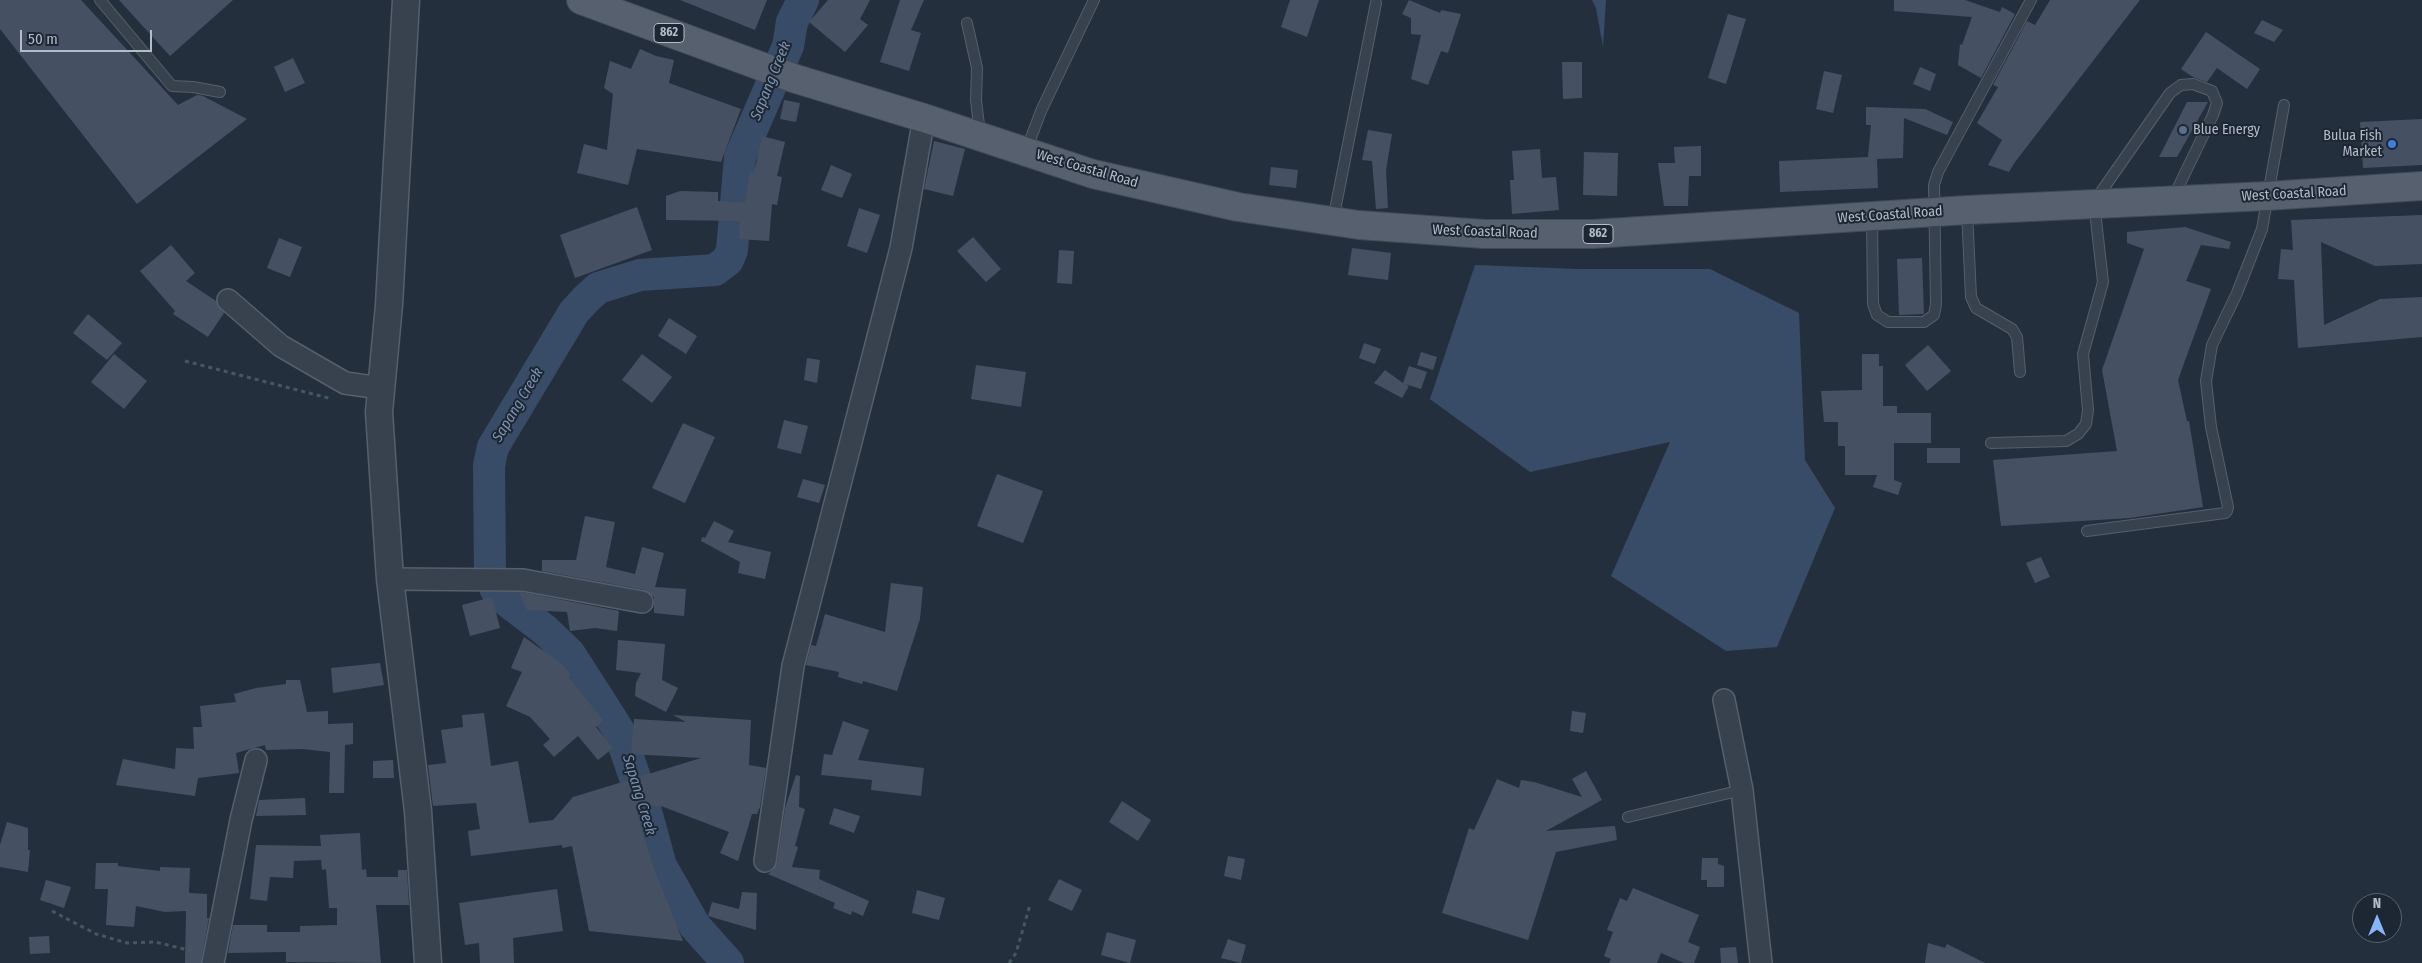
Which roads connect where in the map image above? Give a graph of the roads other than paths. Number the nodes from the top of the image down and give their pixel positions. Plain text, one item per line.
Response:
1 (100, 0) edge
2 (406, 0) edge
3 (582, 0) edge
4 (1094, 0) edge
5 (2031, 0) edge
6 (1376, 3) dead end
7 (967, 23) dead end
8 (220, 92) dead end
9 (2284, 105) dead end
10 (924, 118) junction
11 (980, 138) junction
12 (1026, 152) junction
13 (2422, 186) edge
14 (2267, 196) junction
15 (2172, 199) junction
16 (2094, 202) junction
17 (1967, 210) junction
18 (1935, 212) junction
19 (1872, 216) junction
20 (1333, 220) junction
21 (228, 300) dead end
22 (2020, 372) dead end
23 (380, 388) junction
24 (1991, 443) dead end
25 (2087, 531) dead end
26 (390, 579) junction
27 (642, 602) dead end
28 (1724, 700) dead end
29 (256, 760) dead end
30 (1742, 790) junction
31 (1628, 817) dead end
32 (766, 861) dead end
33 (213, 961) edge
34 (428, 963) edge
35 (1761, 963) edge

1 - 8 lane
2 - 23 street
3 - 10 main road, West Coastal Road / 862
4 - 12 lane
5 - 18 lane
6 - 20 lane
7 - 11 lane
9 - 14 lane
10 - 11 main road, West Coastal Road / 862
10 - 32 street
11 - 12 main road, West Coastal Road / 862
12 - 20 main road, West Coastal Road / 862
13 - 14 main road, West Coastal Road / 862
14 - 15 main road, West Coastal Road / 862
14 - 25 lane
15 - 16 main road, West Coastal Road / 862
15 - 16 lane
16 - 17 main road, West Coastal Road / 862
16 - 24 lane
17 - 18 main road, West Coastal Road / 862
17 - 22 lane
18 - 19 main road, West Coastal Road / 862
18 - 19 lane
19 - 20 main road, West Coastal Road / 862
21 - 23 street
23 - 26 street
26 - 27 street
26 - 34 street
28 - 30 street
29 - 33 street
30 - 31 lane
30 - 35 street

